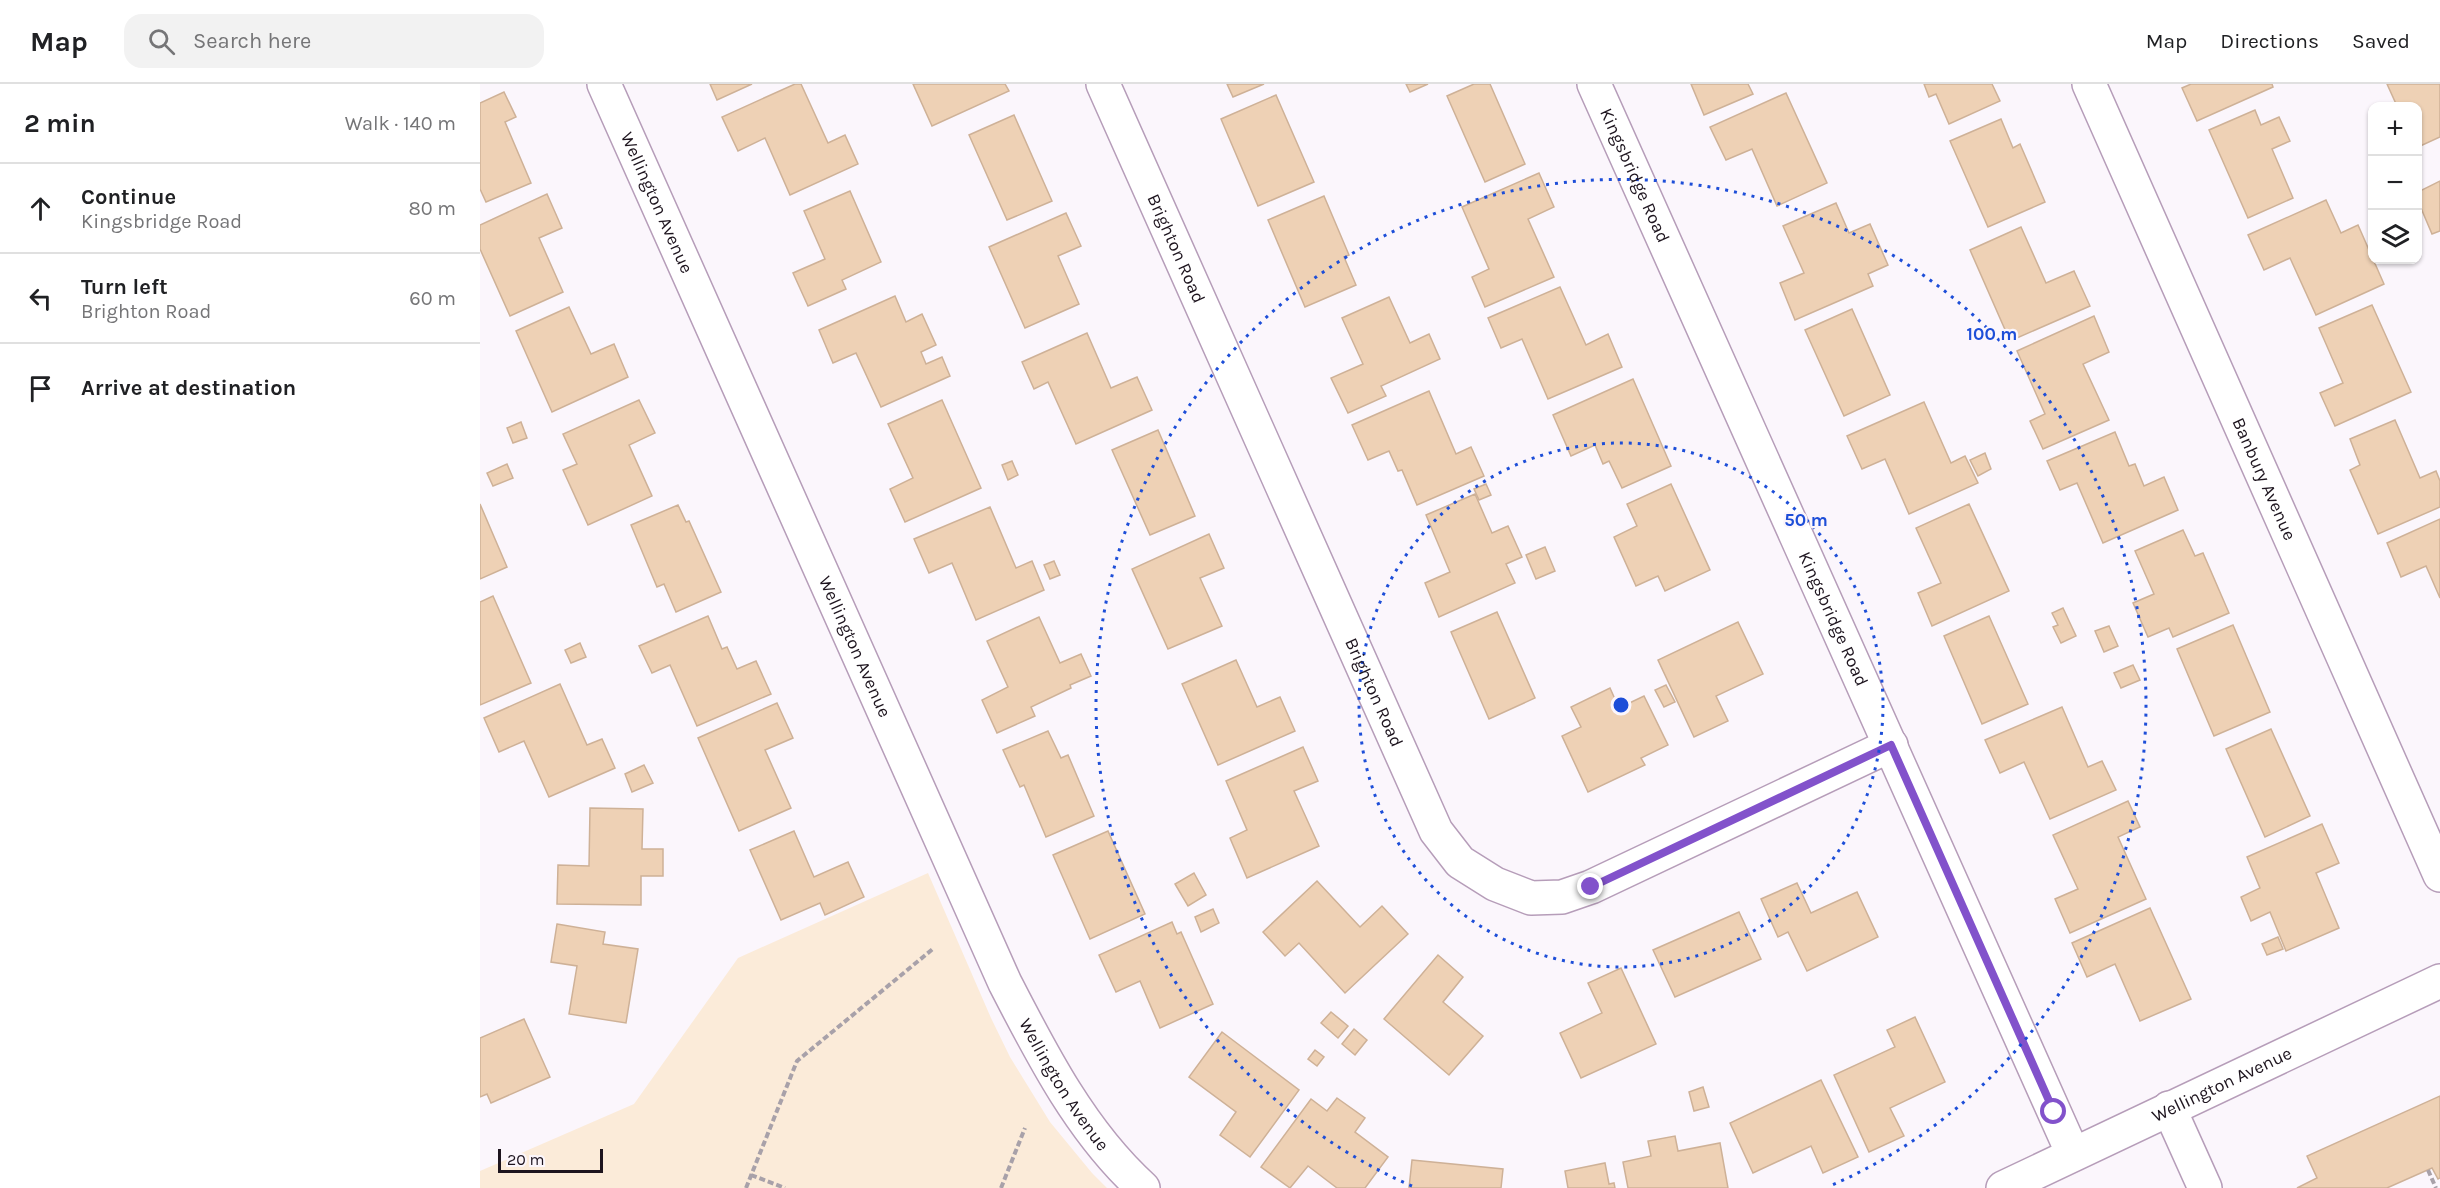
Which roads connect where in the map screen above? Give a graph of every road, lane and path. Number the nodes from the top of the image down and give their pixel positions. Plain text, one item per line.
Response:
1 (604, 84) edge
2 (1103, 84) edge
3 (1594, 84) edge
4 (2089, 84) edge
5 (1891, 745) junction
6 (2440, 875) edge
7 (934, 948) dead end
8 (2440, 981) edge
9 (2169, 1108) junction
10 (1025, 1128) dead end
11 (2073, 1154) junction
12 (2428, 1170) dead end
13 (751, 1175) junction
14 (746, 1188) edge
15 (785, 1188) edge
16 (1001, 1188) edge
17 (1143, 1188) edge
18 (2003, 1188) edge
19 (2205, 1188) edge
20 (2436, 1188) edge

1 - 17 street, Wellington Avenue
2 - 5 street, Brighton Road
3 - 5 street, Kingsbridge Road
4 - 6 street, Banbury Avenue
5 - 11 street, Kingsbridge Road
7 - 13 path
8 - 9 street, Wellington Avenue
9 - 11 street, Wellington Avenue
9 - 19 street
10 - 16 path
11 - 18 street, Wellington Avenue
12 - 20 path
13 - 14 path
13 - 15 path

